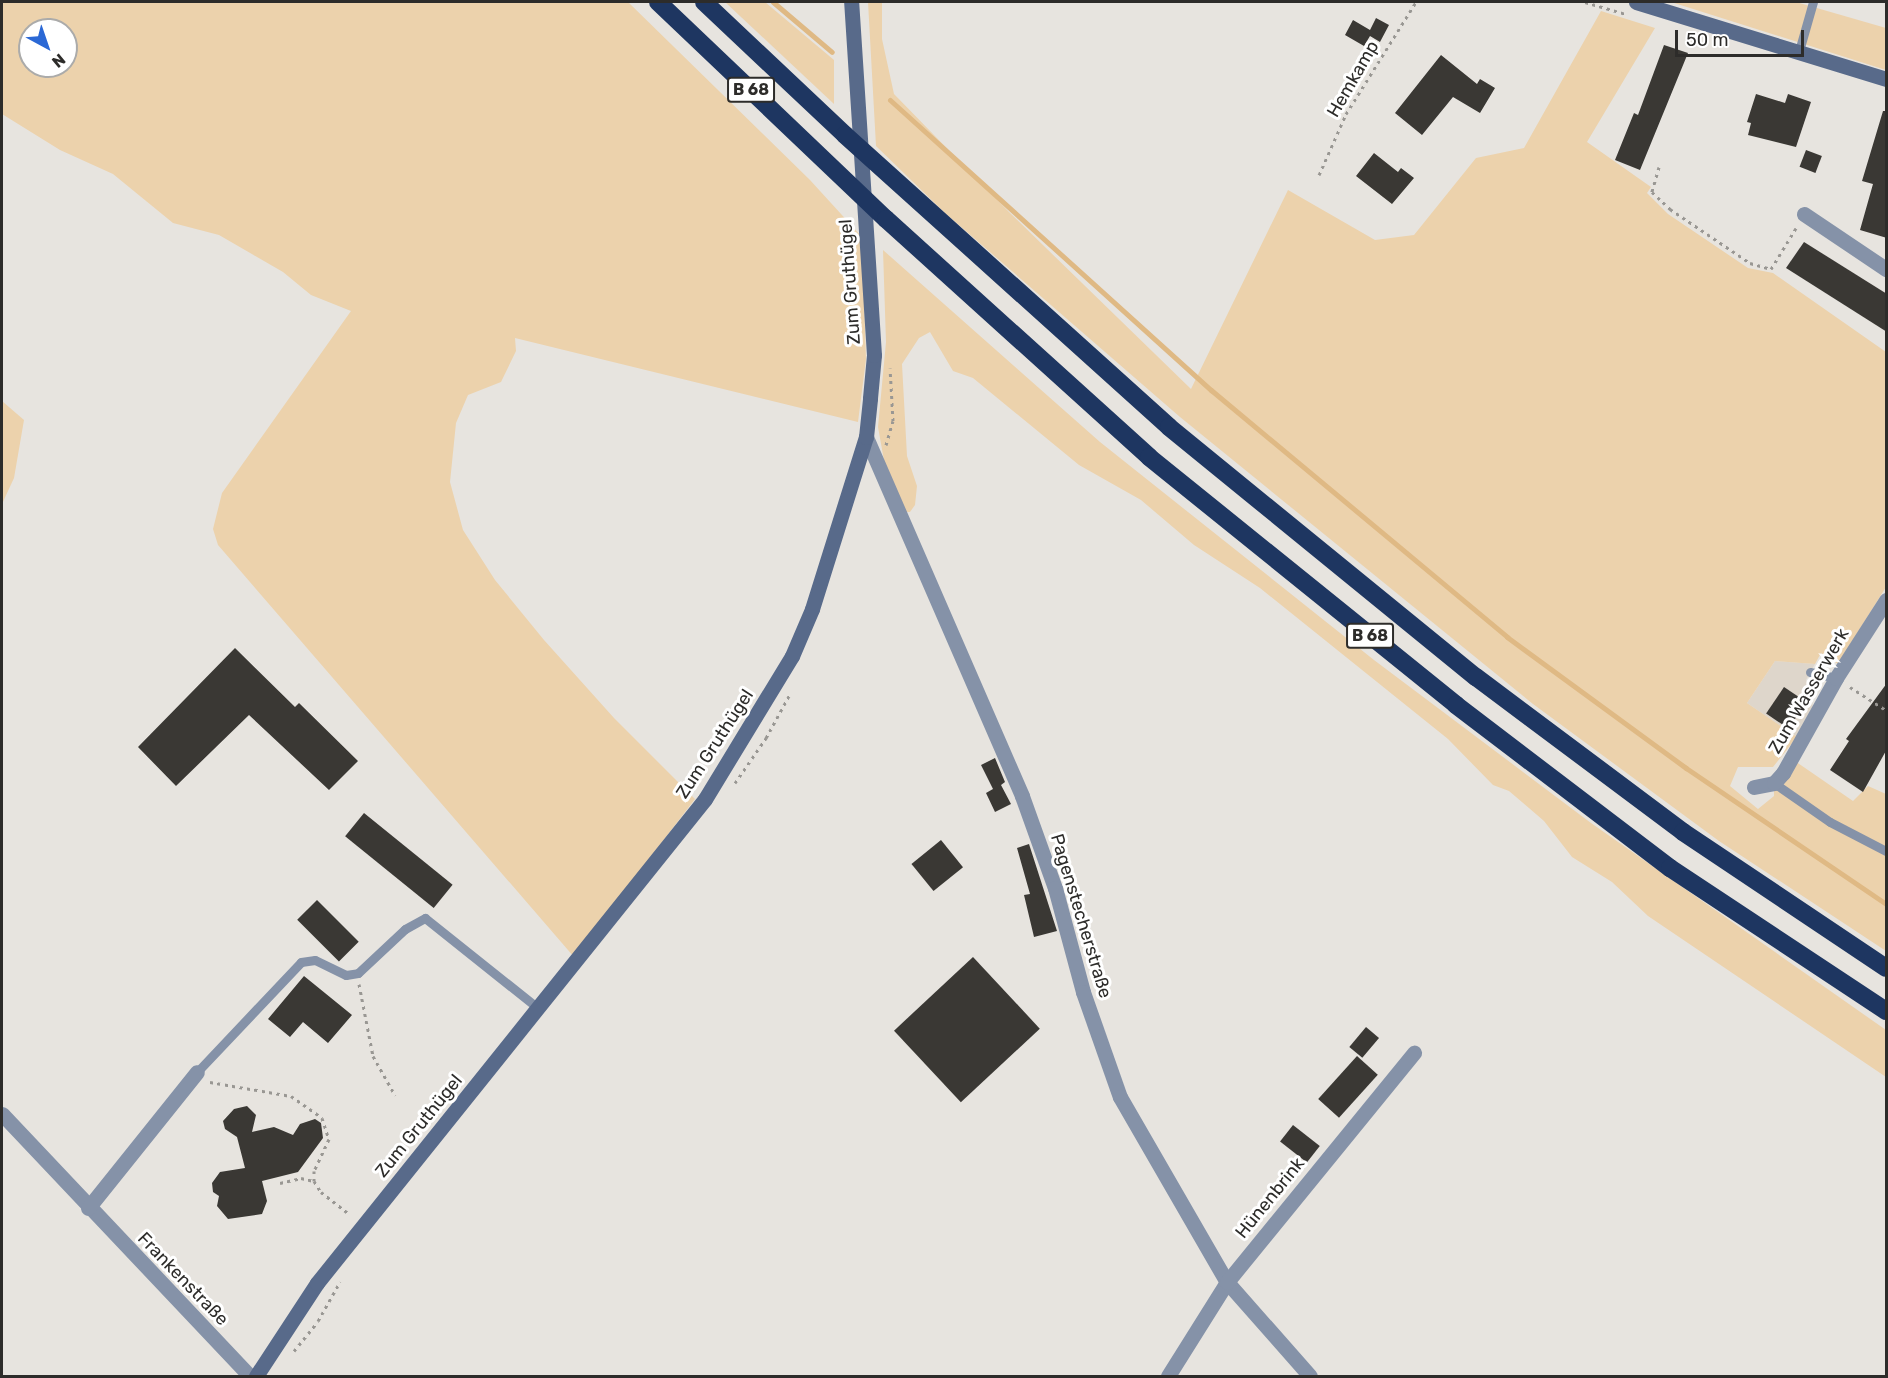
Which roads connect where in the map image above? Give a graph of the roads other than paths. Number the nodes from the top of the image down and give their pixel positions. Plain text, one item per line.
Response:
1 (657, 2) edge
2 (704, 2) edge
3 (851, 2) edge
4 (1636, 2) edge
5 (1813, 2) edge
6 (1798, 51) junction
7 (1887, 79) edge
8 (1804, 214) road end
9 (1887, 269) edge
10 (866, 437) junction
11 (1887, 600) edge
12 (1810, 672) dead end
13 (1836, 678) junction
14 (1774, 783) junction
15 (1754, 787) dead end
16 (1887, 851) edge
17 (1887, 968) edge
18 (539, 1009) junction
19 (1887, 1011) edge
20 (1414, 1053) dead end
21 (194, 1075) joint
22 (2, 1113) edge
23 (88, 1208) junction
24 (1227, 1282) junction
25 (250, 1377) edge
26 (256, 1377) edge
27 (1168, 1377) edge
28 (1310, 1377) edge

1 - 19 highway, B 68
2 - 17 highway, B 68
3 - 10 street, Zum Gruthügel
4 - 6 street
5 - 6 lane
6 - 7 street
8 - 9 street
10 - 18 street, Zum Gruthügel
10 - 24 street, Pagenstecherstraße
11 - 13 street, Zum Wasserwerk
12 - 13 lane
13 - 14 street, Zum Wasserwerk
14 - 15 street, Zum Wasserwerk
14 - 16 lane
18 - 21 lane
18 - 26 street, Zum Gruthügel
20 - 24 street, Hünenbrink
21 - 23 street
22 - 23 street, Frankenstraße
23 - 25 street, Frankenstraße
24 - 27 street, Hünenbrink
24 - 28 street, Pagenstecherstraße

